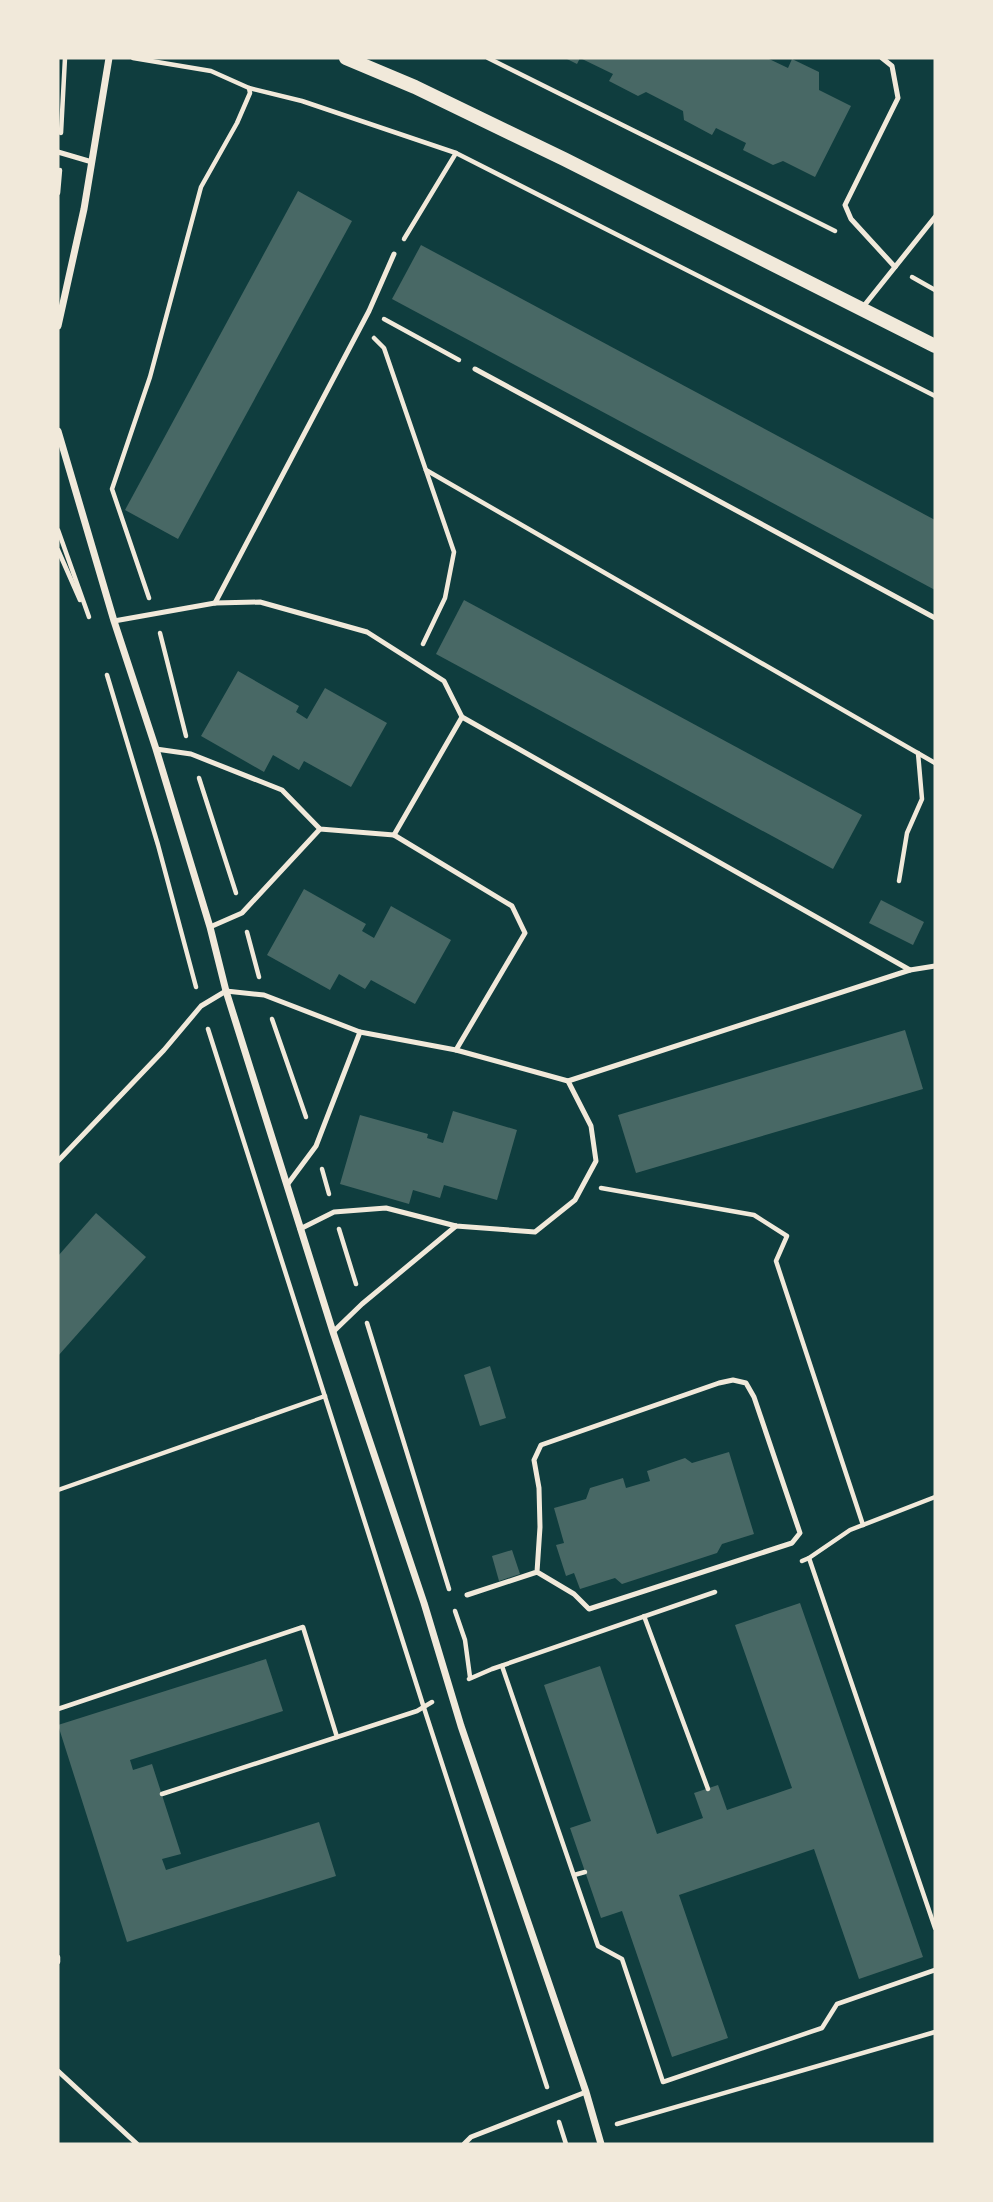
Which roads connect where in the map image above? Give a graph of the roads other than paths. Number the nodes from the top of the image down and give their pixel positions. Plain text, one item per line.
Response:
1 (109, 58) edge
2 (346, 58) edge
3 (882, 58) edge
4 (59, 153) edge
5 (92, 162) junction
6 (935, 217) edge
7 (394, 254) road end
8 (895, 267) junction
9 (861, 310) junction
10 (58, 326) edge
11 (935, 345) edge
12 (475, 369) road end
13 (58, 430) edge
14 (215, 603) junction
15 (935, 618) edge
16 (114, 621) junction
17 (462, 717) junction
18 (156, 748) junction
19 (320, 829) junction
20 (394, 835) junction
21 (210, 927) junction
22 (935, 966) edge
23 (911, 970) junction
24 (226, 991) junction
25 (360, 1032) junction
26 (456, 1050) junction
27 (568, 1081) junction
28 (58, 1161) edge
29 (287, 1185) junction
30 (456, 1226) junction
31 (300, 1229) junction
32 (333, 1332) junction
33 (537, 1572) junction
34 (467, 1595) dead end
35 (58, 2071) edge
36 (586, 2092) junction
37 (136, 2144) edge
38 (464, 2144) edge
39 (601, 2144) edge

1 - 5 street
2 - 9 main road
3 - 8 lane
4 - 5 lane
5 - 10 street
6 - 8 lane
7 - 14 lane
8 - 9 lane
9 - 11 main road
12 - 15 lane
13 - 16 street
14 - 16 lane
14 - 17 lane
16 - 18 street
17 - 20 lane
17 - 23 lane
18 - 19 lane
18 - 21 street
19 - 20 lane
19 - 21 lane
20 - 26 lane
21 - 24 street
22 - 23 lane
23 - 27 lane
24 - 25 lane
24 - 28 lane
24 - 29 street
25 - 26 lane
25 - 29 lane
26 - 27 lane
27 - 30 lane
29 - 31 street
30 - 31 lane
30 - 32 lane
31 - 32 street
32 - 36 street
33 - 33 lane
33 - 34 lane
35 - 37 lane
36 - 38 lane
36 - 39 street

